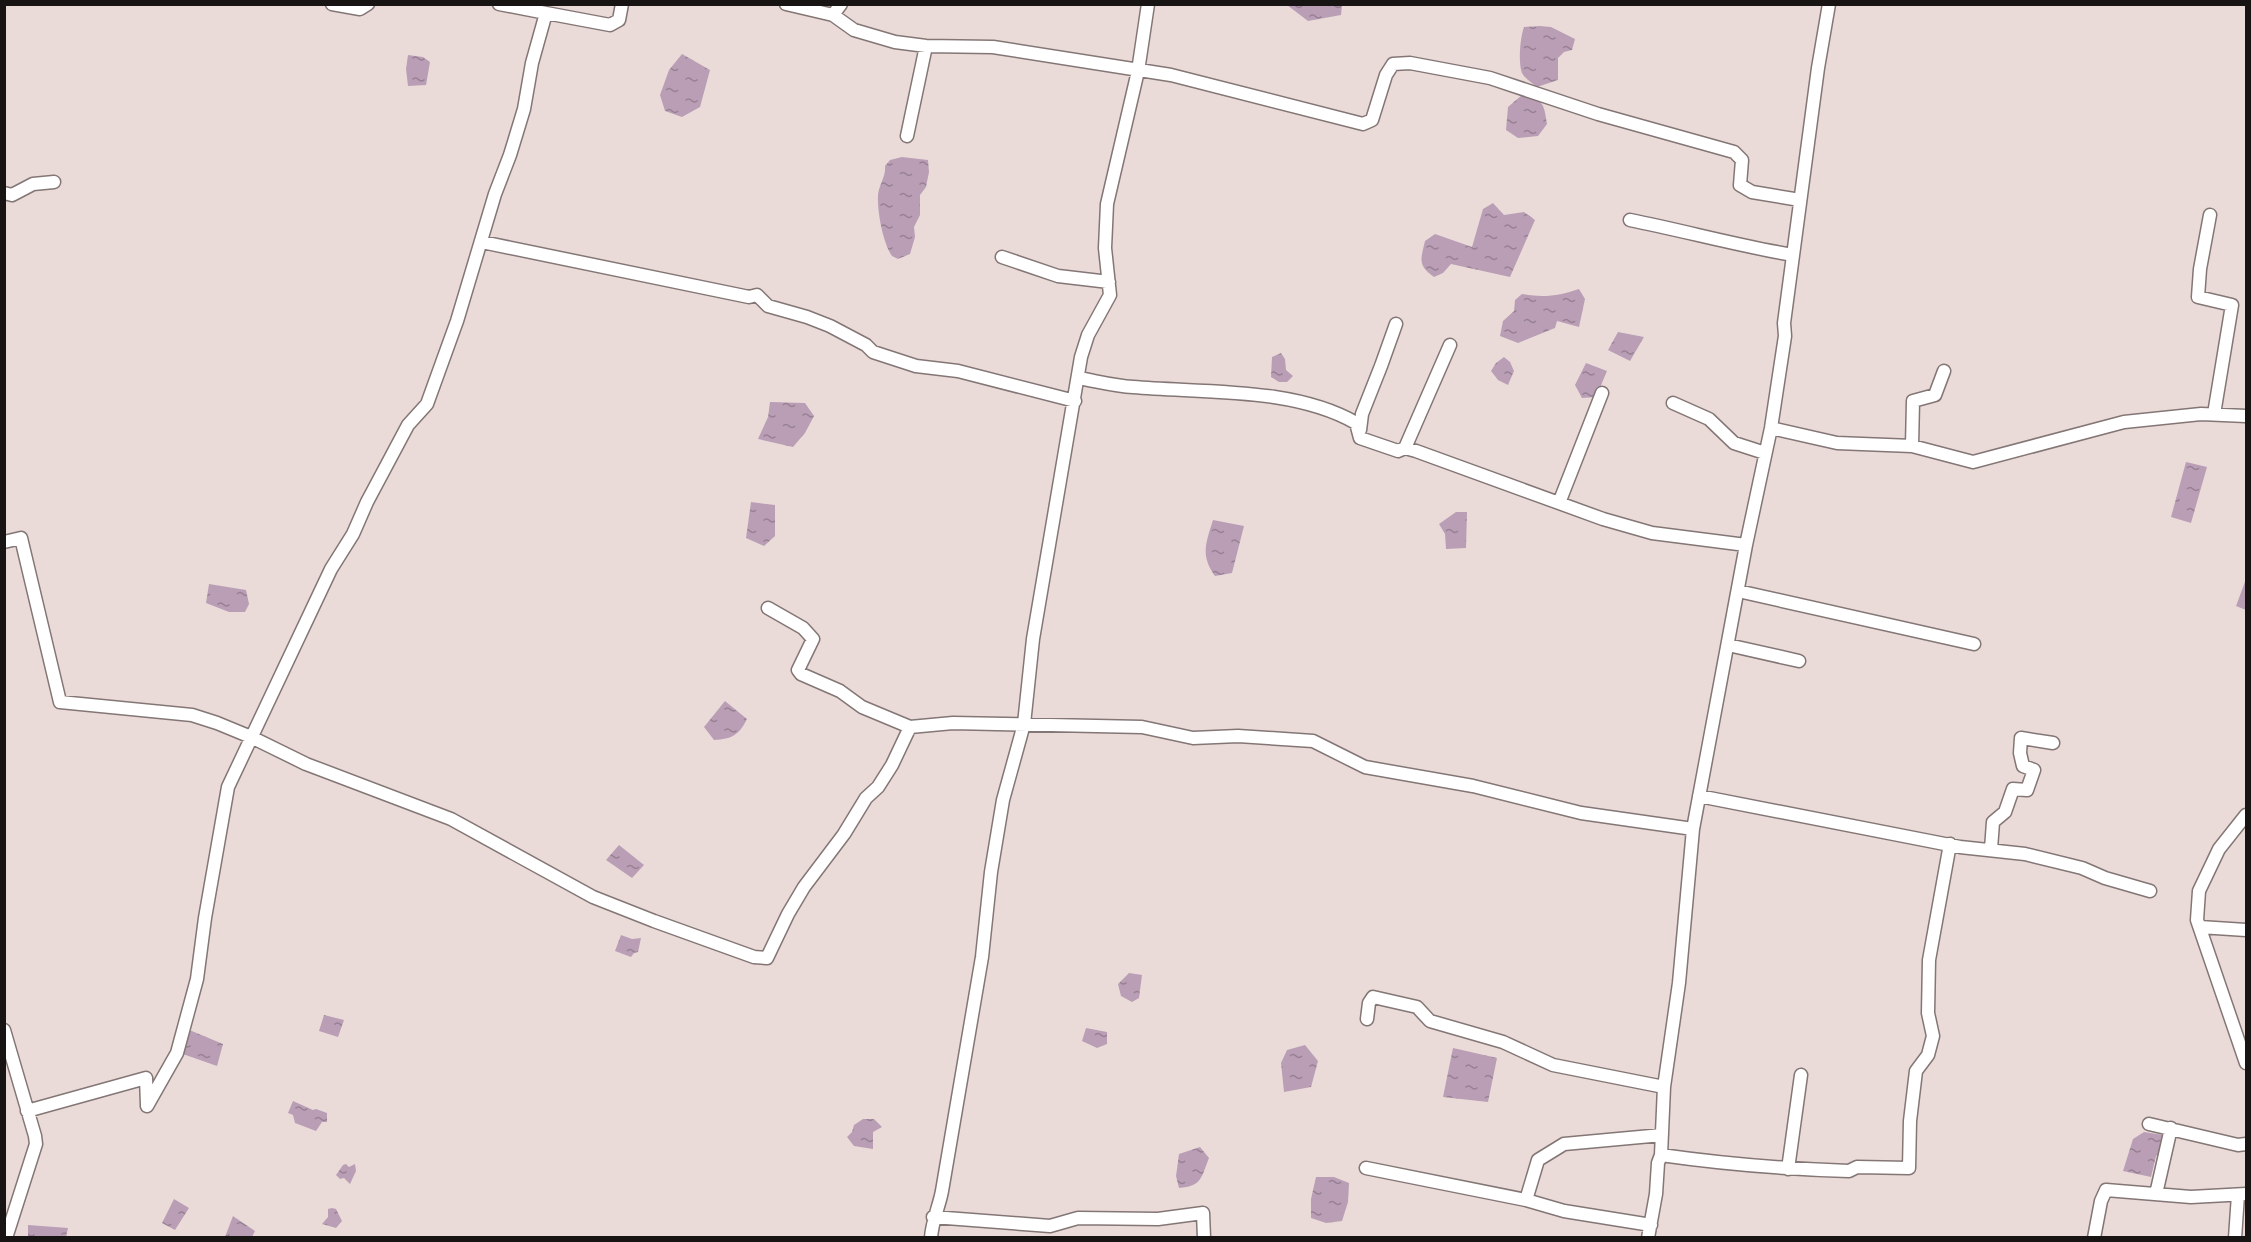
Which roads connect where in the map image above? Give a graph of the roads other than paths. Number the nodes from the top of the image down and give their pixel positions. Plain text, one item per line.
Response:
1 (332, 4) edge
2 (368, 4) edge
3 (499, 4) edge
4 (622, 4) edge
5 (786, 4) edge
6 (841, 4) edge
7 (1148, 4) edge
8 (1829, 4) edge
9 (546, 13) junction
10 (832, 15) junction
11 (926, 46) junction
12 (1138, 71) junction
13 (907, 136) dead end
14 (54, 182) dead end
15 (4, 193) edge
16 (1800, 200) junction
17 (2210, 215) dead end
18 (1630, 220) dead end
19 (482, 242) junction
20 (1793, 255) junction
21 (1002, 257) dead end
22 (1109, 282) junction
23 (1396, 324) dead end
24 (1450, 345) dead end
25 (1944, 371) dead end
26 (1078, 378) junction
27 (1602, 393) dead end
28 (1075, 401) junction
29 (1673, 403) dead end
30 (2214, 414) junction
31 (2247, 416) edge
32 (1771, 428) junction
33 (1360, 438) junction
34 (1912, 446) junction
35 (1405, 448) junction
36 (1765, 453) junction
37 (1559, 503) junction
38 (4, 542) edge
39 (1746, 545) junction
40 (1738, 591) junction
41 (768, 608) dead end
42 (1974, 644) dead end
43 (1728, 645) junction
44 (1799, 661) dead end
45 (1024, 724) junction
46 (910, 727) junction
47 (251, 737) junction
48 (2053, 743) dead end
49 (1699, 796) junction
50 (2247, 815) edge
51 (1693, 830) junction
52 (1950, 844) junction
53 (1991, 849) junction
54 (2150, 891) dead end
55 (2200, 927) junction
56 (2247, 930) edge
57 (1366, 1019) dead end
58 (4, 1030) edge
59 (2246, 1061) edge
60 (1801, 1075) dead end
61 (1664, 1088) junction
62 (27, 1111) junction
63 (2149, 1124) dead end
64 (2171, 1128) junction
65 (1662, 1135) junction
66 (2247, 1144) edge
67 (1661, 1155) junction
68 (1366, 1168) dead end
69 (1788, 1169) junction
70 (2156, 1194) junction
71 (2242, 1194) edge
72 (1526, 1200) junction
73 (933, 1217) junction
74 (1649, 1231) edge
75 (1051, 1232) edge
76 (6, 1238) edge
77 (931, 1238) edge
78 (1204, 1238) edge
79 (2094, 1238) edge
80 (2235, 1238) edge

1 - 2 street
3 - 9 street
4 - 9 street
5 - 10 street
6 - 10 street
7 - 12 street
8 - 16 street
9 - 19 street
10 - 11 street
11 - 12 street
11 - 13 street
12 - 16 street
12 - 22 street
14 - 15 street
16 - 20 street
17 - 30 street
18 - 20 street
19 - 28 street
19 - 47 street
20 - 32 street
21 - 22 street
22 - 26 street
23 - 33 street
24 - 35 street
25 - 34 street
26 - 28 street
26 - 33 street
27 - 37 street
28 - 45 street
29 - 36 street
30 - 31 street
30 - 34 street
32 - 34 street
32 - 36 street
33 - 35 street
35 - 37 street
36 - 39 street
37 - 39 street
38 - 47 street
39 - 40 street
40 - 42 street
40 - 43 street
41 - 46 street
43 - 44 street
43 - 49 street
45 - 46 street
45 - 51 street
45 - 73 street
46 - 47 street
47 - 62 street
48 - 53 street
49 - 51 street
49 - 52 street
50 - 55 street
51 - 61 street
52 - 53 street
52 - 69 street
53 - 54 street
55 - 56 street
55 - 59 street
57 - 61 street
58 - 62 street
60 - 69 street
61 - 65 street
62 - 76 street
63 - 64 street
64 - 66 street
64 - 70 street
65 - 67 street
65 - 72 street
67 - 69 street
67 - 74 street
68 - 72 street
70 - 71 street
70 - 79 street
71 - 80 street
72 - 74 street
73 - 75 street
73 - 77 street
75 - 78 street

